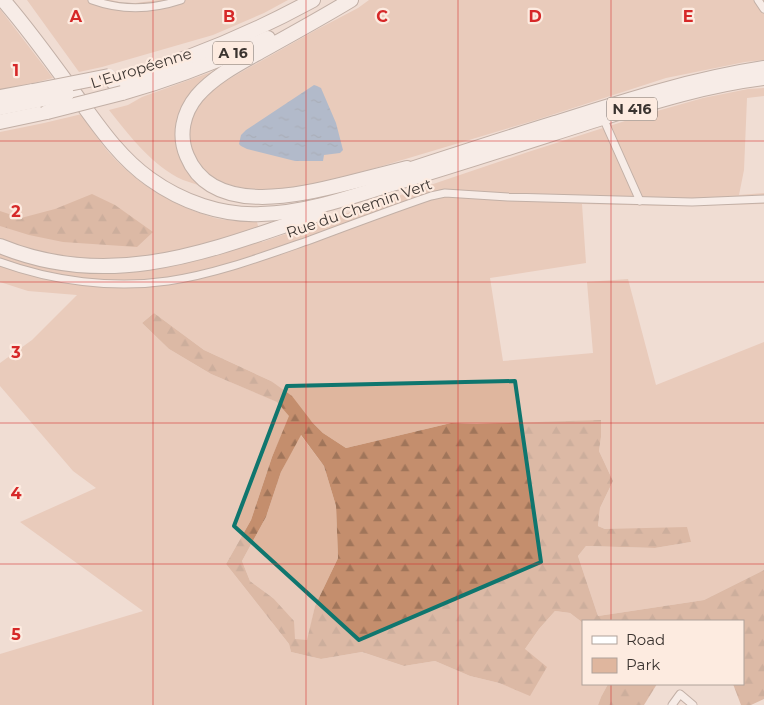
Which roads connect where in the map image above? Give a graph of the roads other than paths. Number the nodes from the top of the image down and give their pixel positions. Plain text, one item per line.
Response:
1 (3, 0) edge
2 (16, 0) edge
3 (92, 0) edge
4 (181, 0) edge
5 (313, 0) edge
6 (339, 0) edge
7 (351, 0) edge
8 (758, 0) edge
9 (764, 9) edge
10 (764, 68) edge
11 (764, 78) edge
12 (115, 84) junction
13 (0, 97) edge
14 (40, 101) junction
15 (0, 108) edge
16 (603, 118) junction
17 (0, 122) edge
18 (429, 163) junction
19 (463, 163) junction
20 (764, 199) edge
21 (640, 201) junction
22 (0, 246) edge
23 (0, 262) edge
24 (672, 705) edge
25 (693, 705) edge

1 - 19 highway
2 - 18 highway
3 - 4 street
5 - 12 highway, A 16
6 - 12 highway, L'Européenne / A 16
7 - 18 highway
8 - 9 street
10 - 18 highway
11 - 16 highway, N 416
12 - 14 highway, L'Européenne / A 16, bridge
12 - 14 highway, bridge
13 - 14 highway
14 - 15 highway, L'Européenne / A 16
14 - 17 highway, L'Européenne / A 16
16 - 19 highway, N 416
16 - 21 street
19 - 22 highway
20 - 21 street, Rue du Chemin Vert
21 - 23 street, Rue du Chemin Vert
24 - 25 street

